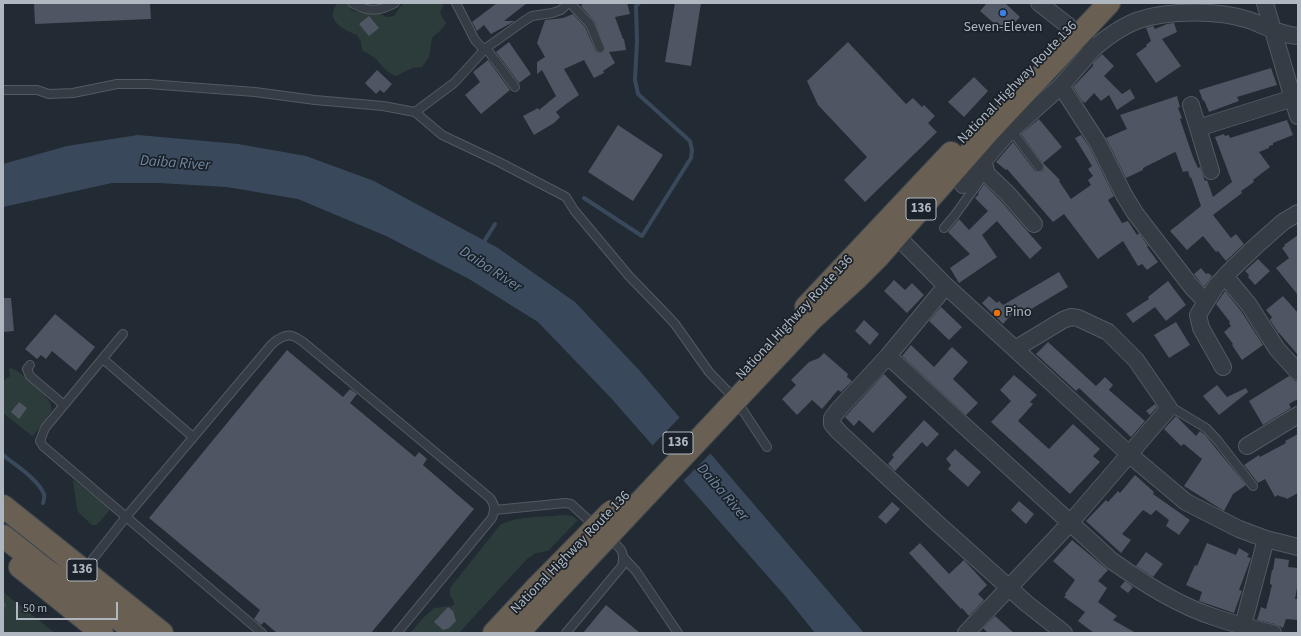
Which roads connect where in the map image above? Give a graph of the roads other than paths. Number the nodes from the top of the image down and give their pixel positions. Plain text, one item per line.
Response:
1 (352, 3) edge
2 (395, 3) edge
3 (456, 3) edge
4 (569, 3) edge
5 (1039, 3) edge
6 (1094, 3) edge
7 (1109, 3) edge
8 (1265, 3) edge
9 (1274, 31) junction
10 (1298, 36) edge
11 (1081, 37) junction
12 (600, 48) dead end
13 (485, 49) junction
14 (1061, 86) junction
15 (515, 87) dead end
16 (3, 90) edge
17 (1293, 98) junction
18 (1191, 105) dead end
19 (414, 112) junction
20 (1298, 116) edge
21 (1198, 128) junction
22 (1011, 130) junction
23 (984, 166) junction
24 (1039, 167) dead end
25 (1211, 171) dead end
26 (963, 185) dead end
27 (1298, 213) edge
28 (1034, 224) dead end
29 (944, 228) dead end
30 (890, 229) junction
31 (1226, 276) junction
32 (946, 286) junction
33 (1206, 302) junction
34 (123, 334) dead end
35 (1014, 349) junction
36 (888, 356) junction
37 (103, 359) junction
38 (30, 365) dead end
39 (1223, 367) dead end
40 (1298, 372) edge
41 (727, 400) junction
42 (64, 405) junction
43 (1170, 408) junction
44 (1298, 415) edge
45 (193, 437) junction
46 (1247, 446) dead end
47 (767, 447) dead end
48 (1130, 455) junction
49 (1253, 486) dead end
50 (3, 506) edge
51 (495, 510) junction
52 (126, 517) junction
53 (3, 523) edge
54 (1070, 523) junction
55 (3, 536) edge
56 (1266, 539) junction
57 (1298, 547) edge
58 (3, 554) edge
59 (624, 558) junction
60 (84, 571) junction
61 (1010, 588) junction
62 (542, 594) junction
63 (88, 596) junction
64 (1242, 629) edge
65 (102, 633) edge
66 (137, 633) edge
67 (162, 633) edge
68 (262, 633) edge
69 (397, 633) edge
70 (494, 633) edge
71 (518, 633) edge
72 (566, 633) edge
73 (678, 633) edge
74 (966, 633) edge
75 (1064, 633) edge
76 (1273, 633) edge

1 - 2 lane
3 - 13 lane
4 - 12 lane
4 - 13 lane
5 - 11 street
6 - 11 highway, National Highway Route 136 / 136
7 - 11 highway, National Highway Route 136 / 136
8 - 9 street
9 - 10 street
9 - 11 street
9 - 17 street
11 - 14 street
11 - 30 highway, National Highway Route 136 / 136
13 - 15 lane
13 - 19 lane
14 - 22 street
14 - 33 street
16 - 19 lane
17 - 20 street
17 - 21 street
18 - 21 street
19 - 41 lane
21 - 25 street
22 - 23 street
22 - 24 lane
23 - 26 street
23 - 28 street
23 - 29 lane
27 - 31 street
30 - 32 street
30 - 41 highway, National Highway Route 136 / 136
31 - 33 street
31 - 40 street
32 - 35 street
32 - 36 street
33 - 39 street
34 - 37 lane
35 - 43 street
35 - 48 street
36 - 54 street
36 - 61 street
37 - 42 lane
37 - 45 lane
38 - 42 lane
41 - 47 lane
41 - 62 highway, National Highway Route 136 / 136, bridge
42 - 52 lane
43 - 48 street
43 - 49 lane
44 - 46 street
45 - 51 lane
45 - 52 lane
48 - 54 street
48 - 56 street
50 - 60 highway, 136
51 - 59 lane
51 - 69 lane
52 - 60 lane
52 - 68 lane
53 - 63 highway
54 - 61 street
54 - 64 street
55 - 63 highway
56 - 57 street
56 - 64 street
58 - 65 highway, 136
59 - 72 lane
59 - 73 lane
60 - 67 highway, 136
61 - 74 street
61 - 75 street
62 - 70 highway, National Highway Route 136 / 136
62 - 71 highway, National Highway Route 136 / 136
63 - 66 highway
64 - 76 street

